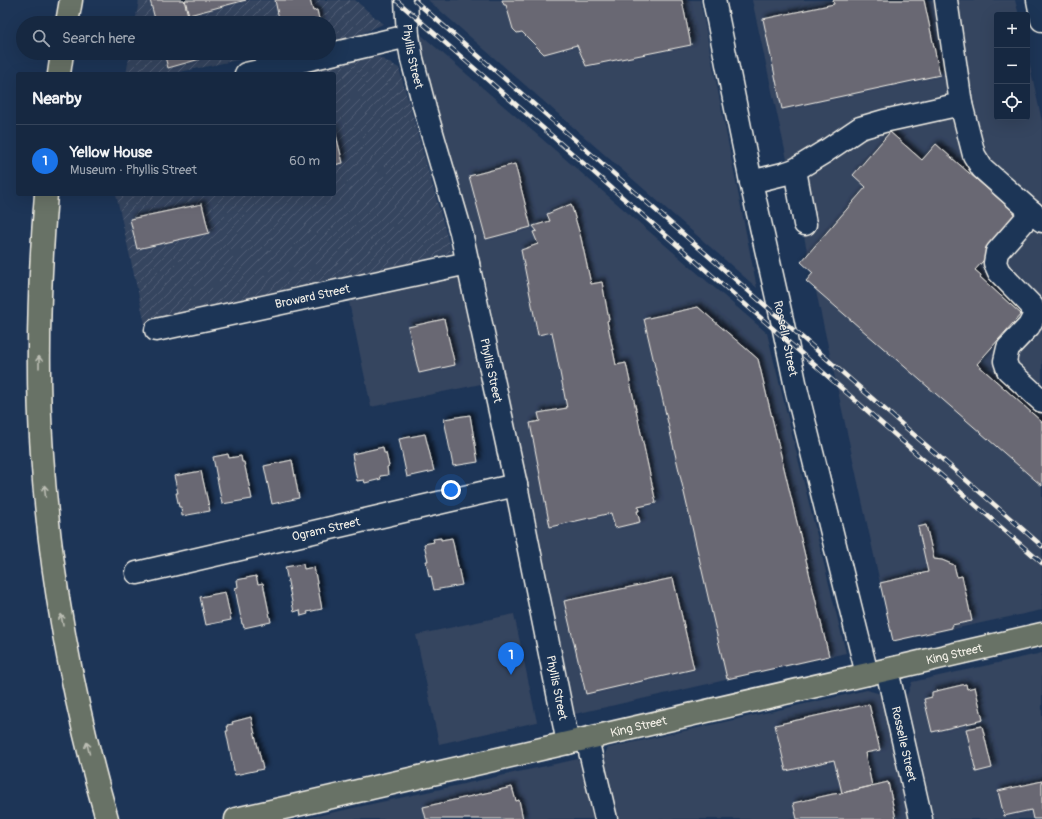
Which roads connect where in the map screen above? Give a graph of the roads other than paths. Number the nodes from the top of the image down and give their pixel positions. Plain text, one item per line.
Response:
1 (71, 0) edge
2 (406, 0) edge
3 (714, 0) edge
4 (946, 0) edge
5 (1038, 0) edge
6 (68, 16) edge
7 (1042, 20) edge
8 (408, 36) junction
9 (336, 53) edge
10 (61, 60) edge
11 (306, 60) edge
12 (59, 72) edge
13 (255, 72) edge
14 (961, 104) junction
15 (795, 170) junction
16 (751, 182) junction
17 (46, 196) edge
18 (1037, 216) edge
19 (806, 224) dead end
20 (468, 263) junction
21 (156, 330) dead end
22 (1042, 401) edge
23 (516, 485) junction
24 (137, 573) dead end
25 (1042, 634) edge
26 (877, 672) junction
27 (577, 741) junction
28 (290, 813) edge
29 (107, 819) edge
30 (236, 819) edge
31 (606, 819) edge
32 (920, 819) edge

1 - 6 main road
2 - 8 street, Phyllis Street
3 - 16 street, Rosselle Street
4 - 14 street
5 - 7 street
8 - 9 street
8 - 20 street, Phyllis Street
10 - 12 main road
11 - 13 street
14 - 15 street
14 - 18 street
15 - 16 street
15 - 19 street
16 - 26 street, Rosselle Street
29 -> 17 main road
18 - 22 street
20 - 21 street, Broward Street
20 - 23 street, Phyllis Street
23 - 24 street, Ogram Street
23 - 27 street, Phyllis Street
25 - 26 main road, King Street
26 - 27 main road, King Street
26 - 32 street, Rosselle Street
27 - 28 main road, King Street
27 - 31 street, Phyllis Street
28 - 30 main road, King Street

